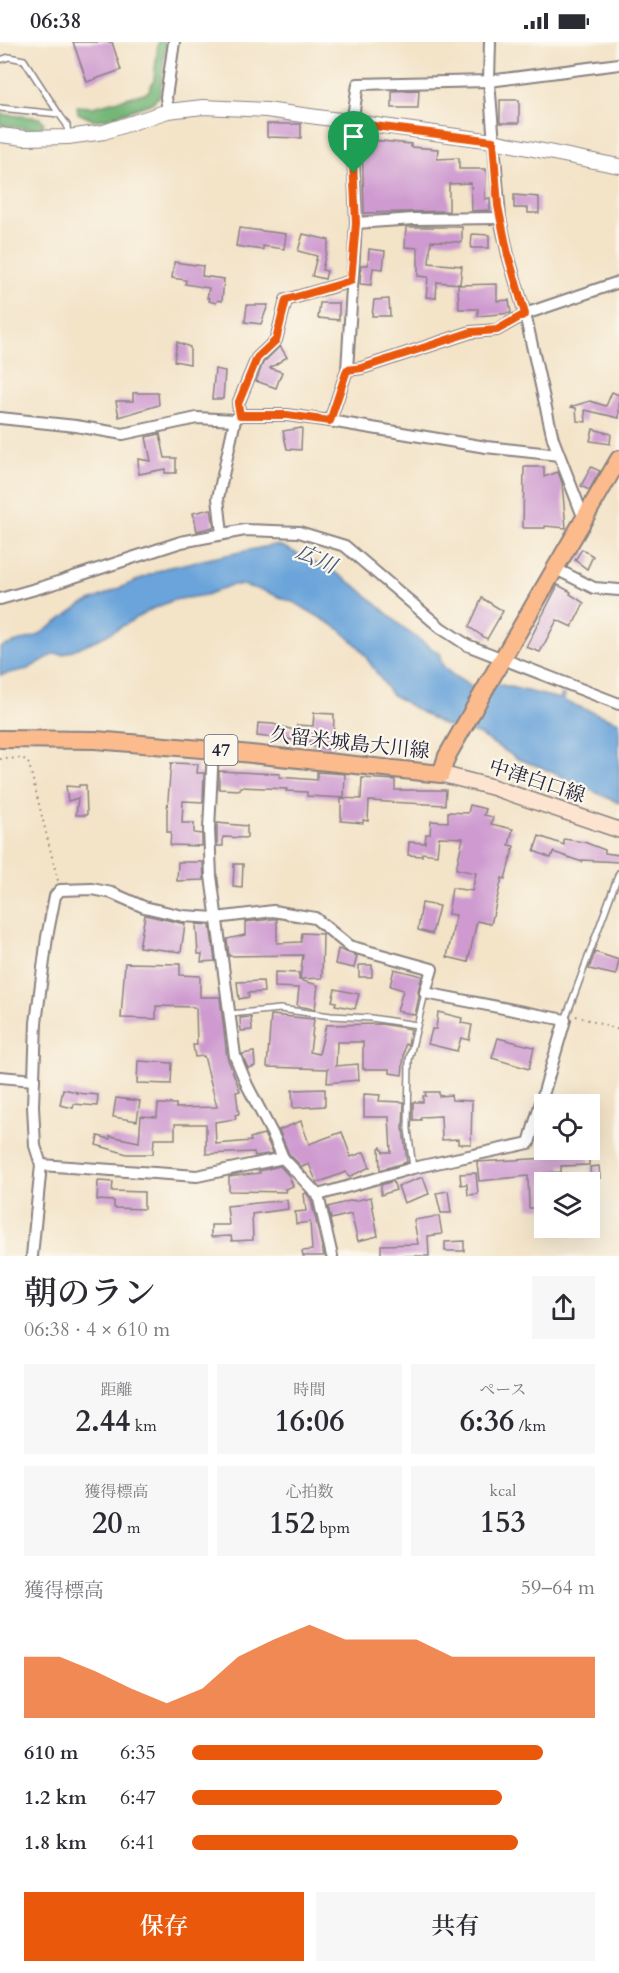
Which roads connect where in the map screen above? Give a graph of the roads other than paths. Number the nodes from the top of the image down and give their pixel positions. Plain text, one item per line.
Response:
1 (174, 42) edge
2 (490, 42) edge
3 (0, 60) edge
4 (619, 64) edge
5 (489, 81) junction
6 (0, 108) edge
7 (168, 111) junction
8 (59, 114) junction
9 (351, 123) junction
10 (0, 135) edge
11 (68, 137) junction
12 (493, 141) junction
13 (619, 166) edge
14 (500, 219) junction
15 (356, 223) junction
16 (351, 281) junction
17 (619, 282) edge
18 (525, 314) junction
19 (347, 370) junction
20 (238, 417) junction
21 (0, 418) edge
22 (330, 421) junction
23 (559, 455) junction
24 (619, 459) edge
25 (584, 519) junction
26 (222, 534) junction
27 (556, 568) junction
28 (619, 590) edge
29 (0, 599) edge
30 (501, 661) junction
31 (619, 704) edge
32 (0, 739) edge
33 (213, 750) junction
34 (441, 774) junction
35 (619, 830) edge
36 (619, 873) edge
37 (216, 918) junction
38 (425, 993) junction
39 (230, 1014) junction
40 (567, 1017) junction
41 (417, 1025) junction
42 (0, 1077) edge
43 (34, 1080) junction
44 (283, 1158) junction
45 (41, 1165) junction
46 (413, 1168) junction
47 (318, 1195) junction
48 (32, 1256) edge
49 (332, 1256) edge

1 - 7 street
2 - 5 street
3 - 8 lane
4 - 5 street
5 - 9 street
5 - 12 street
6 - 8 lane
7 - 9 street
7 - 11 street
8 - 11 lane
9 - 12 street
9 - 15 street
10 - 11 street
12 - 13 street
12 - 14 street
14 - 15 street
14 - 18 street
15 - 16 street
16 - 19 street
16 - 20 street
17 - 18 street
18 - 19 street
18 - 23 street
19 - 22 street
20 - 21 street
20 - 22 street
20 - 26 street
22 - 23 street
23 - 25 street
24 - 25 main road, 久留米城島大川線
25 - 27 main road, 久留米城島大川線
26 - 29 street
26 - 30 street
27 - 28 street
27 - 30 main road, 久留米城島大川線
30 - 31 street
30 - 34 main road, 久留米城島大川線
32 - 33 main road, 久留米城島大川線 / 47
33 - 34 main road, 久留米城島大川線 / 47
33 - 37 street
34 - 35 main road, 中津白口線
36 - 40 lane
37 - 38 street
37 - 39 street
37 - 43 street
38 - 40 street
38 - 41 lane
39 - 41 lane
39 - 44 street
40 - 46 street
41 - 46 lane
42 - 43 street
43 - 45 street
44 - 45 street
44 - 47 street
45 - 48 street
46 - 47 street
47 - 49 street

